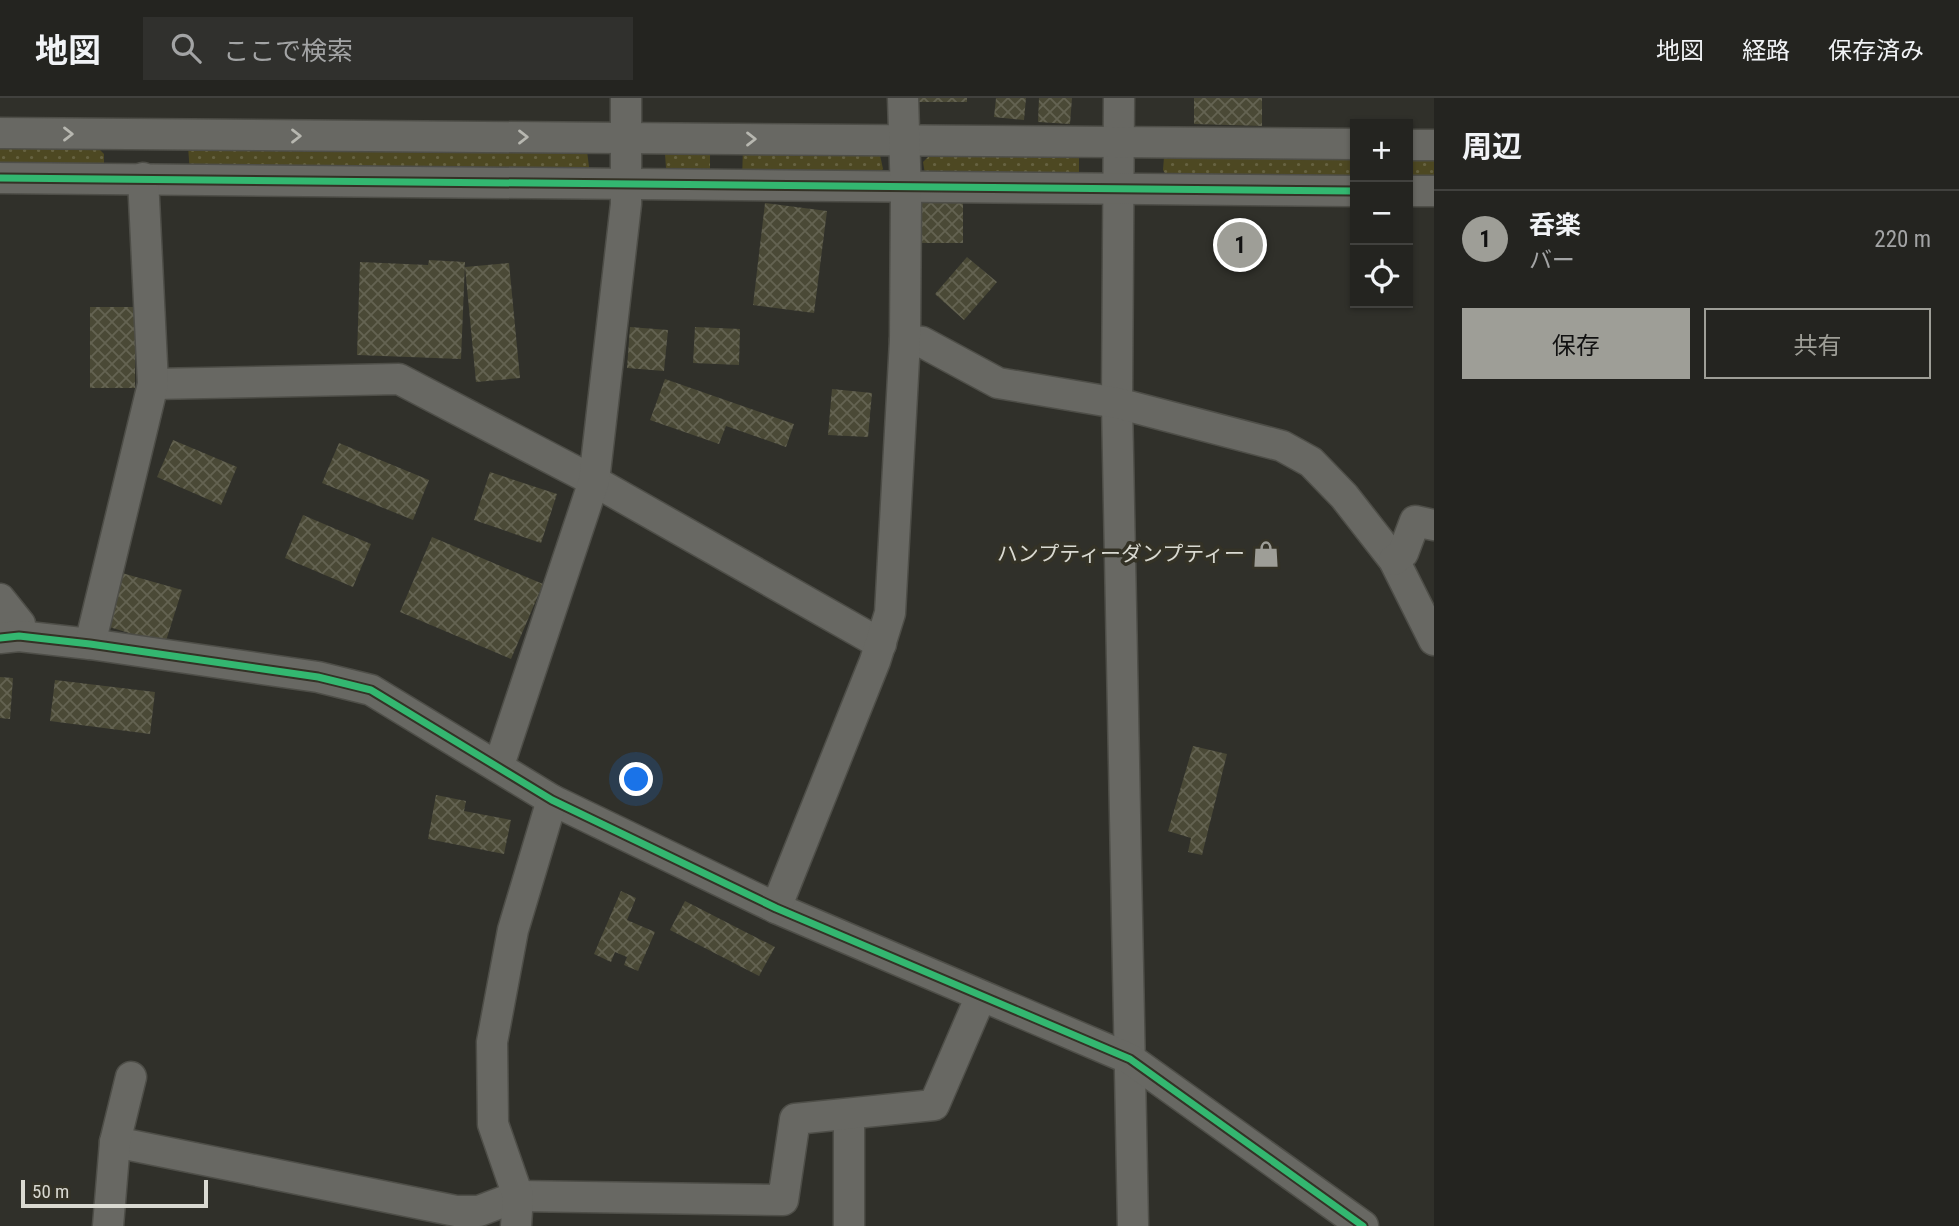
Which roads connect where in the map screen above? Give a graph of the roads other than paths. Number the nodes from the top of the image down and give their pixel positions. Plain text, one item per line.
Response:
1 (626, 98) edge
2 (902, 98) edge
3 (1119, 98) edge
4 (0, 134) edge
5 (626, 138) junction
6 (902, 140) junction
7 (1120, 141) junction
8 (1350, 144) edge
9 (1413, 145) edge
10 (1434, 145) edge
11 (0, 178) edge
12 (143, 178) junction
13 (626, 185) junction
14 (906, 186) junction
15 (1120, 189) junction
16 (1350, 191) edge
17 (1413, 191) edge
18 (1434, 191) edge
19 (905, 340) junction
20 (153, 384) junction
21 (1117, 403) junction
22 (594, 481) junction
23 (1434, 526) edge
24 (1394, 560) junction
25 (0, 599) edge
26 (10, 637) edge
27 (1434, 640) edge
28 (90, 644) junction
29 (881, 644) junction
30 (499, 765) junction
31 (552, 800) junction
32 (776, 908) junction
33 (981, 996) junction
34 (1130, 1059) junction
35 (131, 1077) dead end
36 (849, 1114) junction
37 (115, 1142) junction
38 (518, 1196) junction
39 (108, 1226) edge
40 (516, 1226) edge
41 (849, 1226) edge
42 (1133, 1226) edge
43 (1363, 1226) edge

1 - 5 street
2 - 6 street
3 - 7 street
4 -> 5 street
5 -> 6 street
5 - 13 street
6 - 7 street
6 - 14 street
7 - 8 street
7 - 15 street
9 - 10 street
11 - 12 street
12 - 13 street
12 - 20 street
13 - 14 street
13 - 22 street
14 - 15 street
14 - 19 street
15 - 16 street
15 - 21 street
17 - 18 street
19 - 21 street
19 - 29 street
20 - 22 street
20 - 28 street
21 - 24 street
21 - 34 street
22 - 29 street
22 - 30 street
23 - 24 street
24 - 27 street
25 - 26 street
26 - 28 street
28 - 30 street
29 - 32 street
30 - 31 street
31 - 32 street
31 - 38 street
32 - 33 street
33 - 34 street
33 - 36 street
34 - 42 street
34 - 43 street
35 - 37 street
36 - 38 street
36 - 41 street
37 - 38 street
37 - 39 street
38 - 40 street

